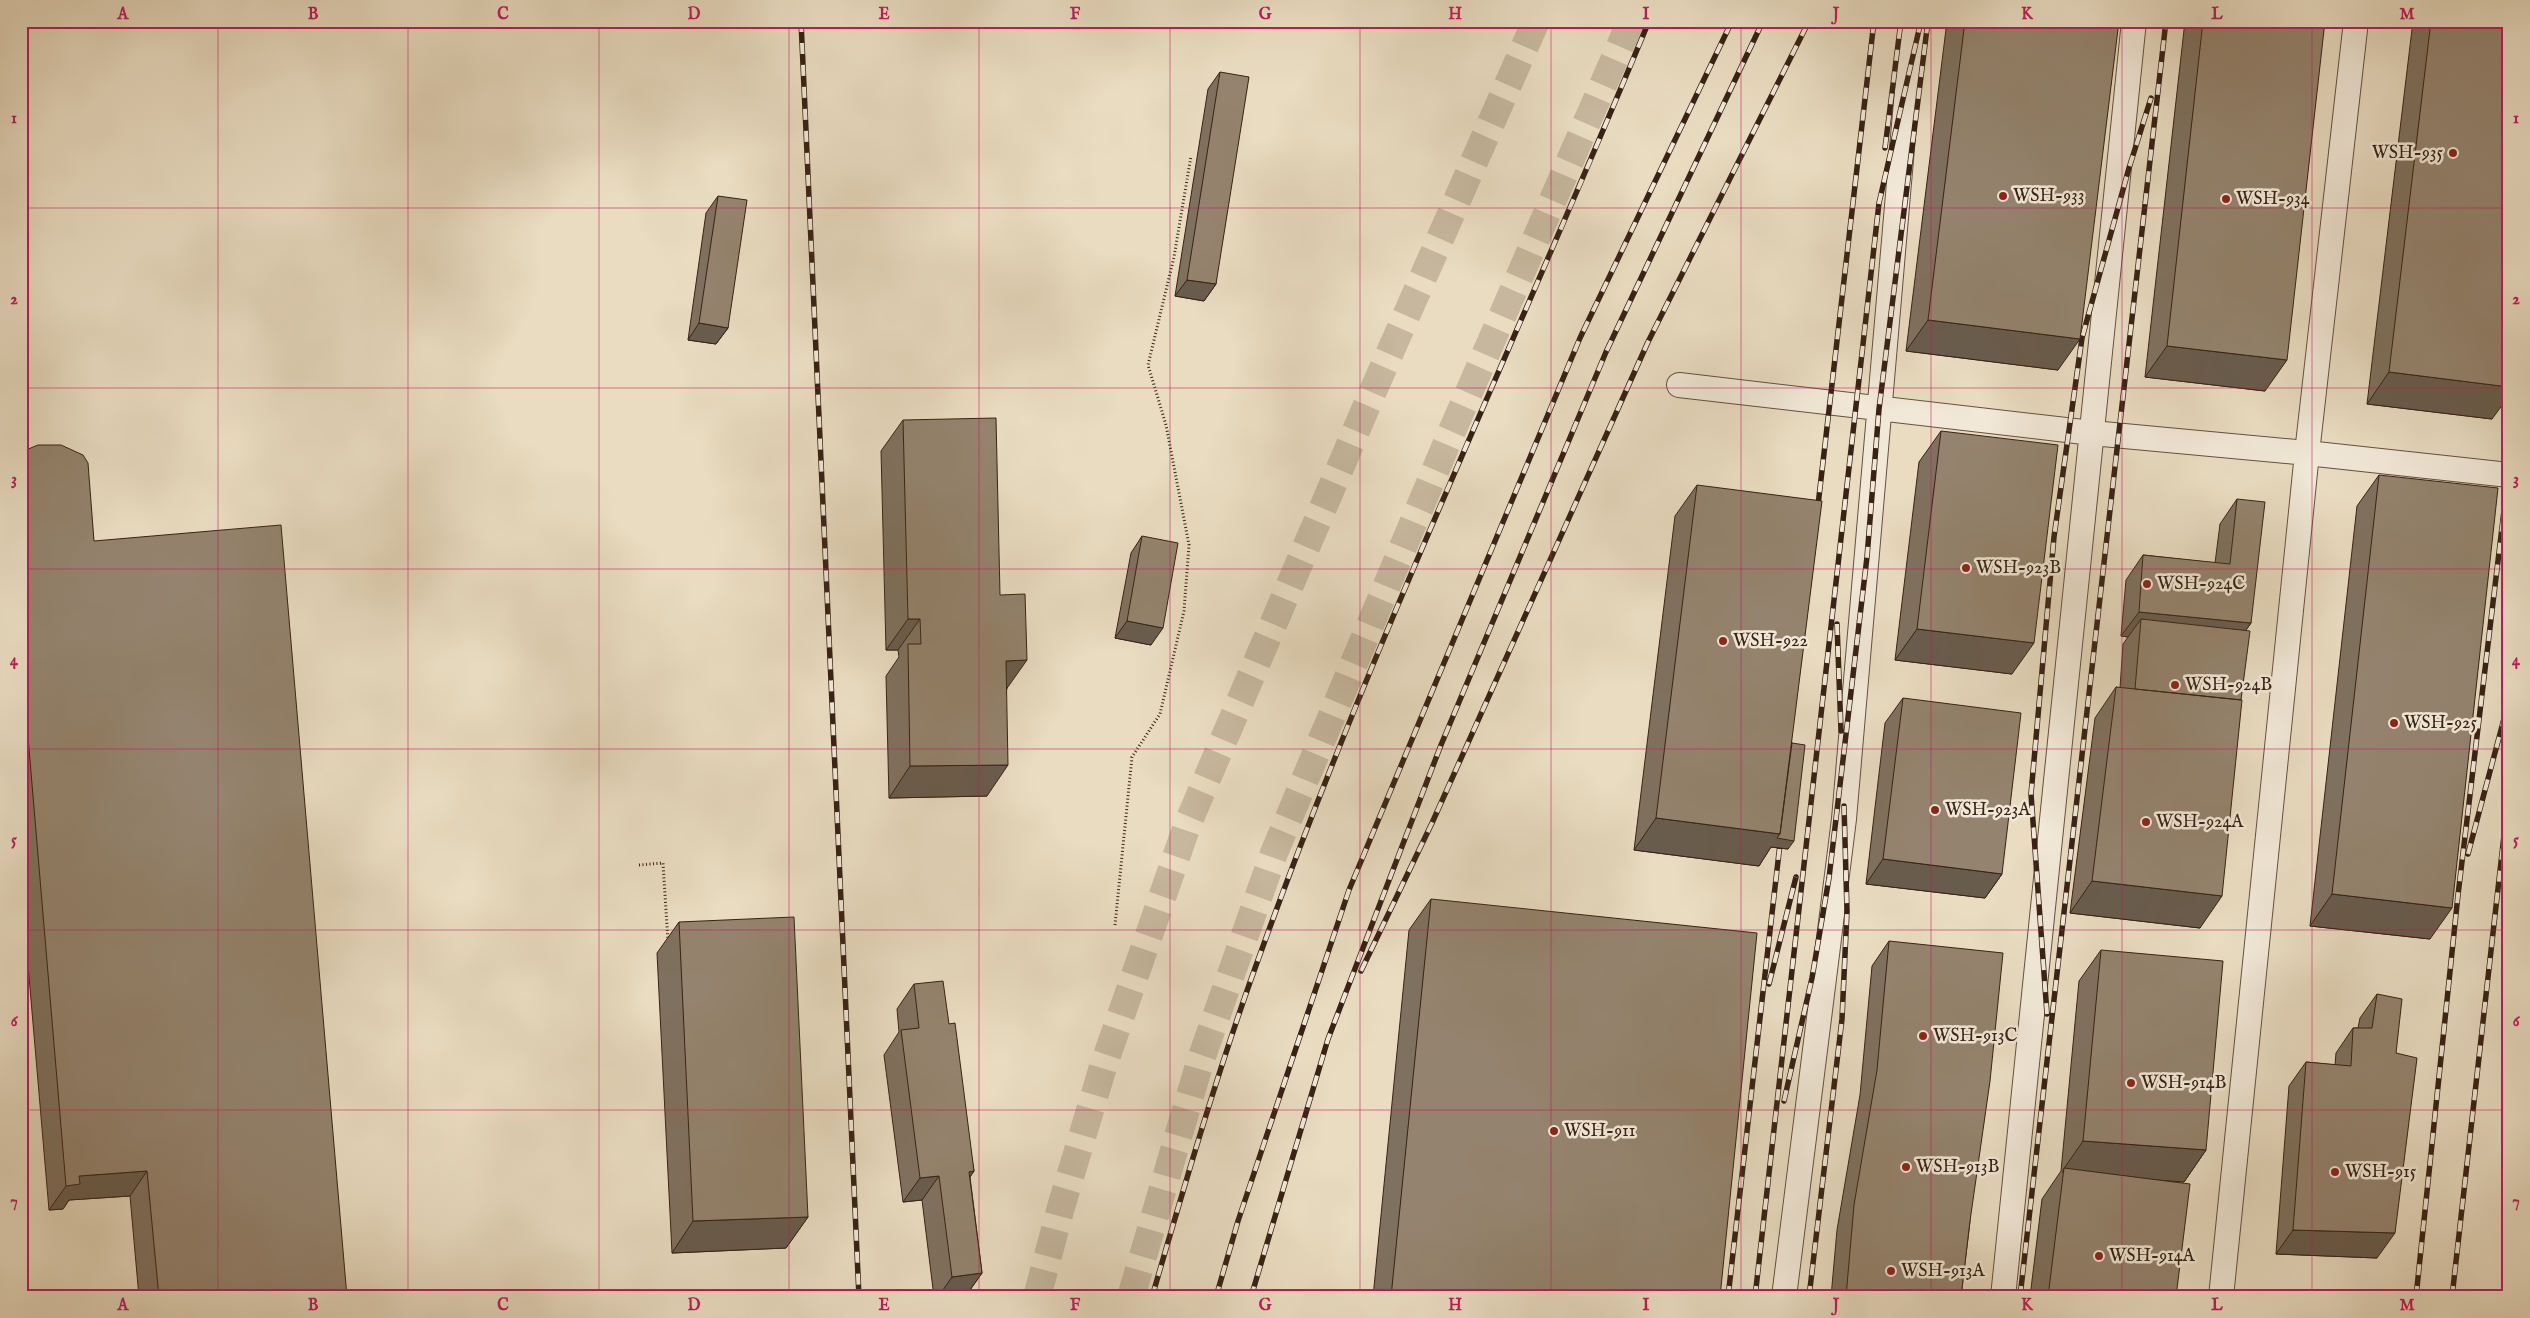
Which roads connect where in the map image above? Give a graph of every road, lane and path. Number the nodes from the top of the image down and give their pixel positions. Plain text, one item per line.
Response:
1 (1912, 21) edge
2 (2134, 21) edge
3 (2356, 21) edge
4 (1191, 156) dead end
5 (1680, 385) dead end
6 (1879, 409) junction
7 (2092, 433) junction
8 (2306, 453) junction
9 (2509, 476) edge
10 (639, 865) dead end
11 (1115, 925) dead end
12 (668, 944) dead end
13 (1784, 1297) edge
14 (2003, 1297) edge
15 (2221, 1297) edge

1 - 6 lane
2 - 7 lane
3 - 8 lane
4 - 11 path
5 - 6 lane
6 - 7 lane
6 - 13 lane
7 - 8 lane
7 - 14 lane
8 - 9 lane
8 - 15 lane
10 - 12 path

